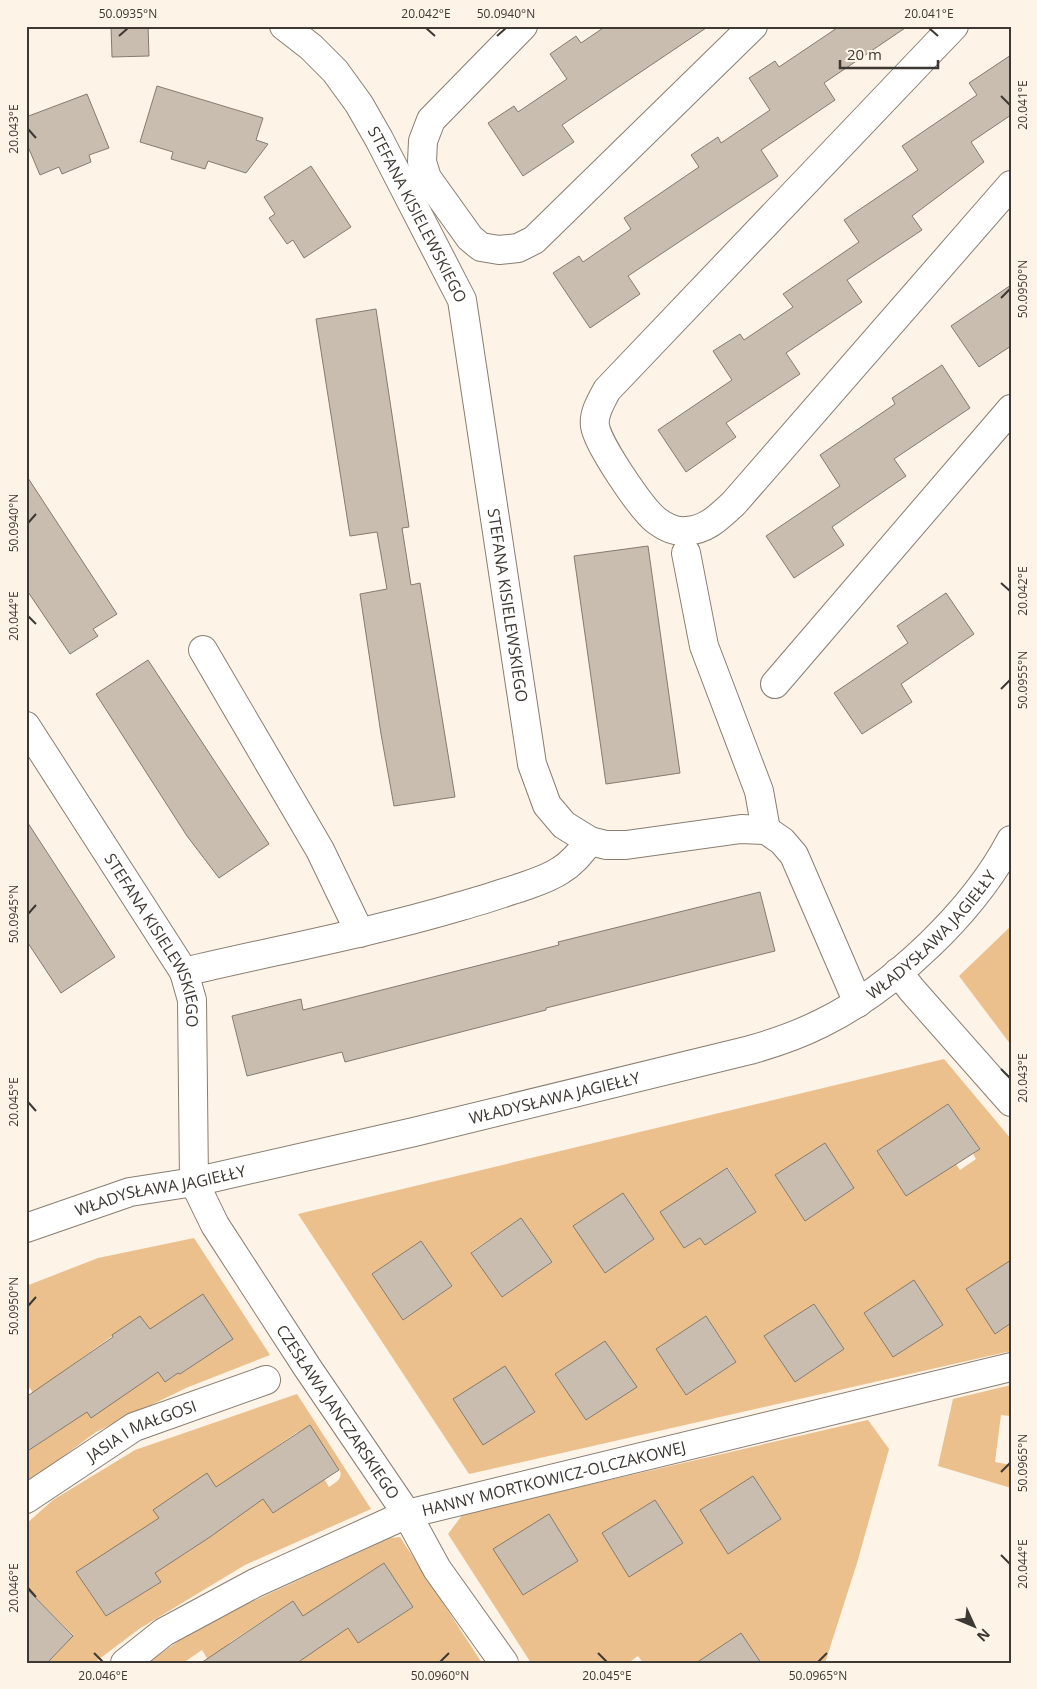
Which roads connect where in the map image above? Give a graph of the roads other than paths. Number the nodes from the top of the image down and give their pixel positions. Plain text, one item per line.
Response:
1 (284, 26) edge
2 (523, 26) edge
3 (753, 26) edge
4 (954, 26) edge
5 (1011, 185) edge
6 (1011, 409) edge
7 (686, 553) dead end
8 (203, 650) dead end
9 (775, 684) dead end
10 (26, 726) edge
11 (766, 830) junction
12 (1011, 840) edge
13 (590, 841) junction
14 (360, 933) junction
15 (184, 972) junction
16 (898, 972) junction
17 (858, 1002) junction
18 (1011, 1102) edge
19 (194, 1182) junction
20 (26, 1228) edge
21 (1011, 1366) edge
22 (266, 1380) dead end
23 (26, 1499) edge
24 (407, 1514) junction
25 (125, 1663) edge
26 (504, 1663) edge

1 - 13 street, STEFANA KISIELEWSKIEGO
2 - 3 street
4 - 5 street
6 - 9 street
7 - 11 street
8 - 14 street
10 - 15 street, STEFANA KISIELEWSKIEGO
11 - 13 street, STEFANA KISIELEWSKIEGO
11 - 17 street
12 - 16 street, WŁADYSŁAWA JAGIEŁŁY
13 - 14 street
14 - 15 street
15 - 19 street, STEFANA KISIELEWSKIEGO
16 - 17 street, WŁADYSŁAWA JAGIEŁŁY
16 - 18 street
17 - 19 street, WŁADYSŁAWA JAGIEŁŁY
19 - 20 street, WŁADYSŁAWA JAGIEŁŁY
19 - 24 street, CZESŁAWA JANCZARSKIEGO
21 - 24 street, HANNY MORTKOWICZ-OLCZAKOWEJ
22 - 23 street, JASIA I MAŁGOSI
24 - 25 street, HANNY MORTKOWICZ-OLCZAKOWEJ
24 - 26 street, CZESŁAWA JANCZARSKIEGO

